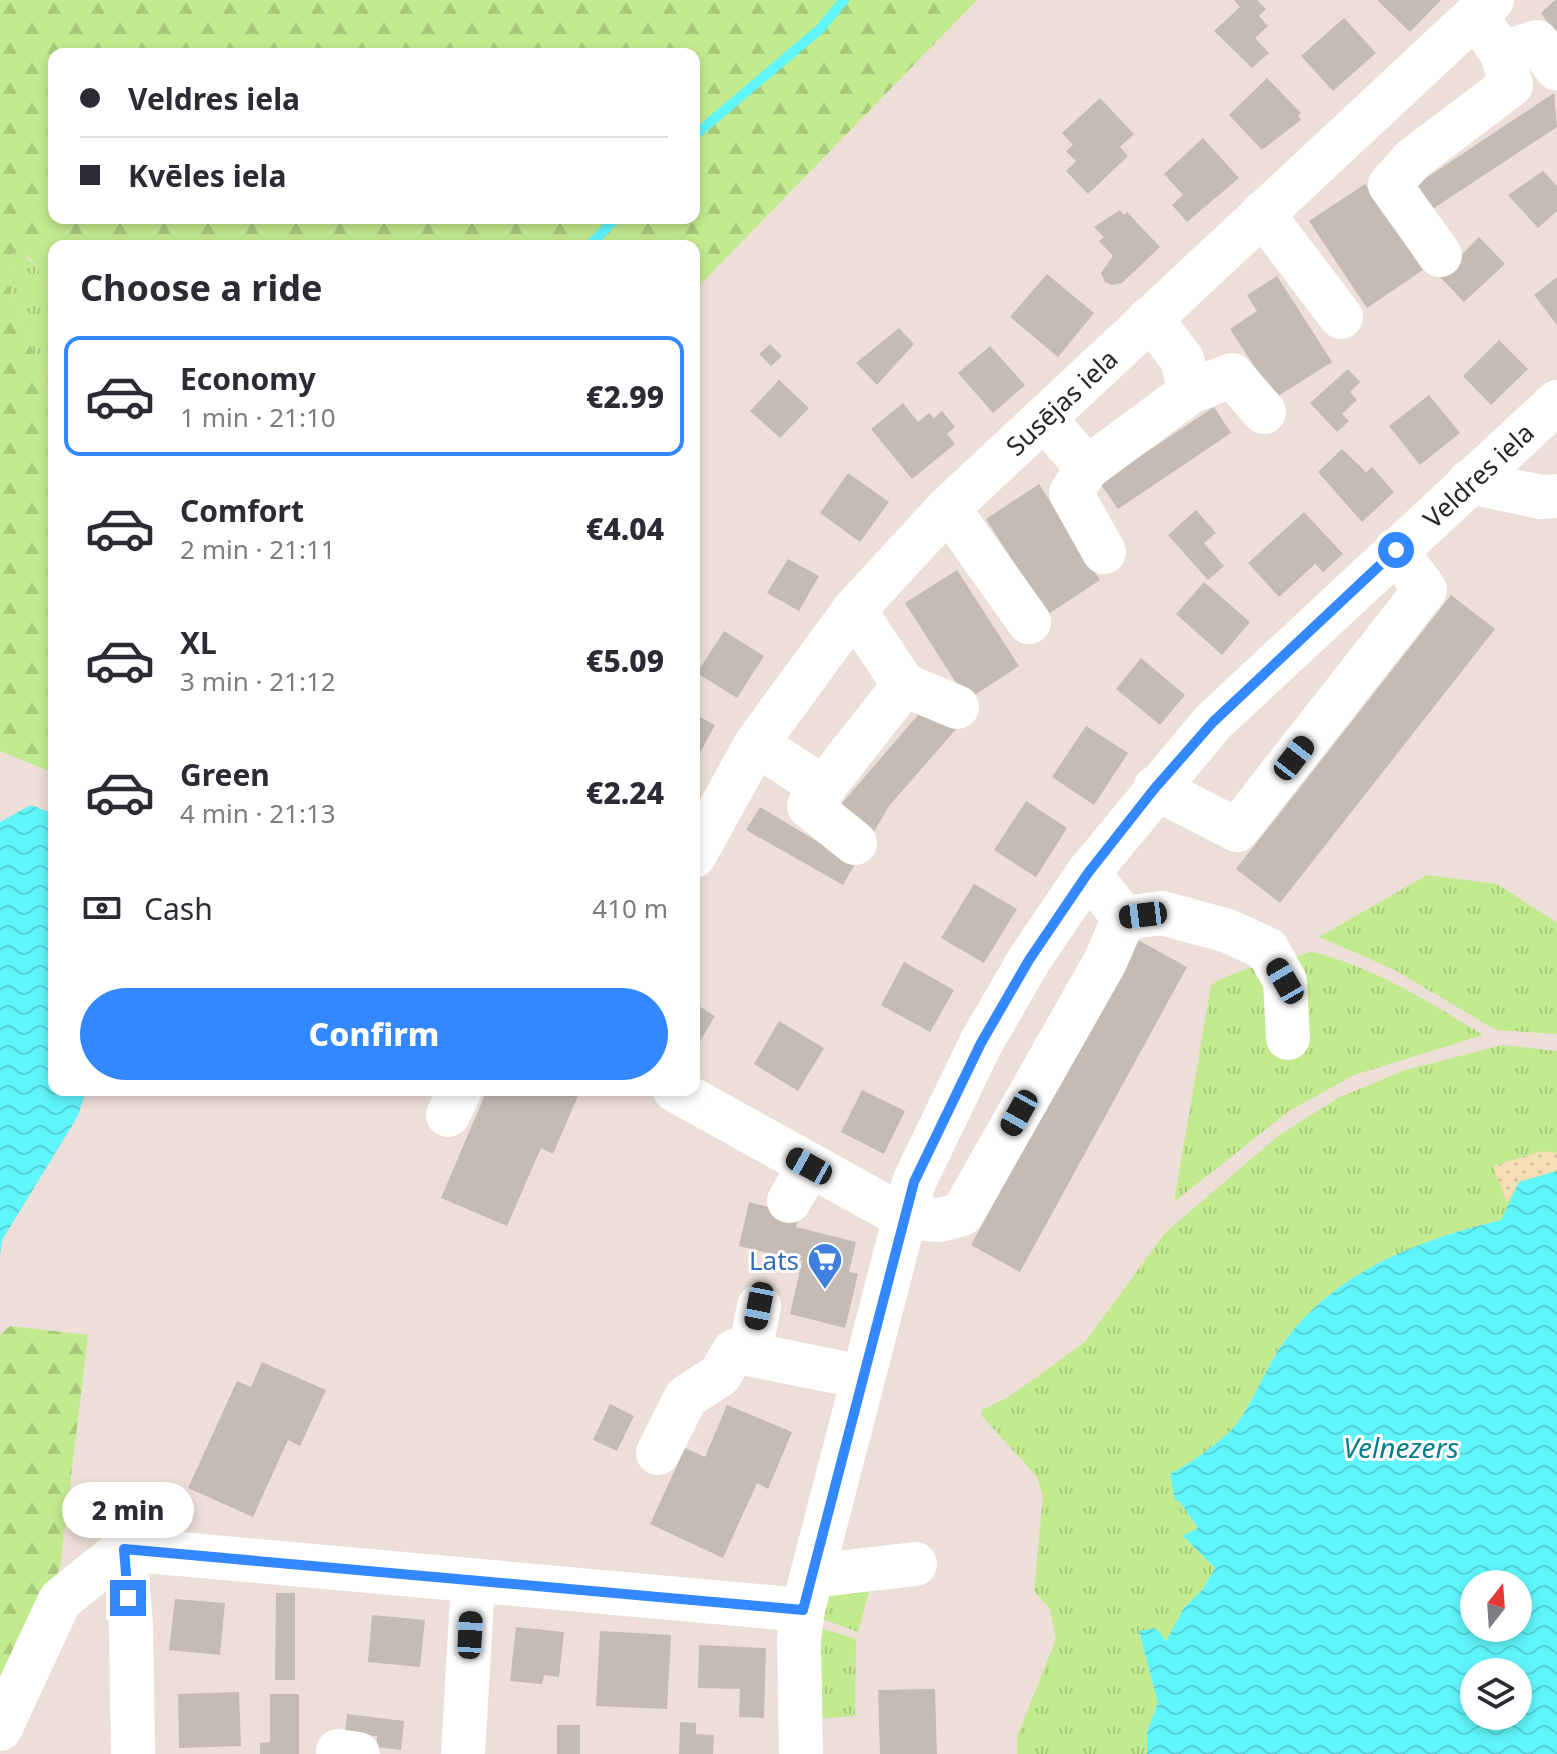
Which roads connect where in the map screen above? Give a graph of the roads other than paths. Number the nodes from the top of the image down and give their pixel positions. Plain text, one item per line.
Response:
1 (1484, 8) edge
2 (1502, 53) junction
3 (1557, 69) edge
4 (1371, 111) junction
5 (1413, 159) junction
6 (1262, 213) junction
7 (1440, 255) dead end
8 (1341, 317) dead end
9 (1150, 318) junction
10 (1190, 392) junction
11 (1557, 402) edge
12 (1264, 412) dead end
13 (1044, 418) junction
14 (1087, 468) junction
15 (1469, 482) junction
16 (1557, 496) edge
17 (948, 508) junction
18 (1396, 550) junction
19 (1104, 552) dead end
20 (854, 610) junction
21 (1029, 622) dead end
22 (904, 685) junction
23 (957, 707) dead end
24 (756, 744) junction
25 (824, 788) junction
26 (1155, 788) junction
27 (855, 843) dead end
28 (700, 845) edge
29 (1088, 873) junction
30 (1124, 918) junction
31 (1288, 1038) dead end
32 (683, 1096) edge
33 (904, 1217) junction
34 (759, 1306) dead end
35 (750, 1352) junction
36 (862, 1377) junction
37 (658, 1453) dead end
38 (124, 1549) junction
39 (915, 1564) dead end
40 (473, 1581) junction
41 (808, 1593) junction
42 (0, 1729) edge
43 (133, 1754) edge
44 (463, 1754) edge
45 (801, 1754) edge

1 - 2 street
1 - 4 street, Susējas iela
2 - 3 street
2 - 5 street
4 - 5 street
4 - 6 street, Susējas iela
5 - 7 street
6 - 8 street
6 - 9 street, Susējas iela
9 - 10 street
9 - 13 street, Susējas iela
10 - 12 street
10 - 14 street
11 - 15 street, Veldres iela
13 - 14 street
13 - 17 street, Susējas iela
14 - 19 street
15 - 16 street
15 - 18 street, Veldres iela
17 - 20 street, Susējas iela
17 - 21 street
18 - 26 street, Veldres iela
18 - 26 street
20 - 22 street
20 - 24 street, Susējas iela
22 - 23 street
22 - 25 street
24 - 25 street
24 - 28 street, Susējas iela
25 - 27 street
26 - 29 street, Veldres iela
29 - 30 street
29 - 33 street, Veldres iela
30 - 31 street
30 - 33 street
32 - 33 street
33 - 36 street, Veldres iela
34 - 35 street
35 - 36 street
35 - 37 street
36 - 41 street, Veldres iela
38 - 40 street
38 - 42 street
38 - 43 street
39 - 41 street
40 - 41 street
40 - 44 street
41 - 45 street, Veldres iela

